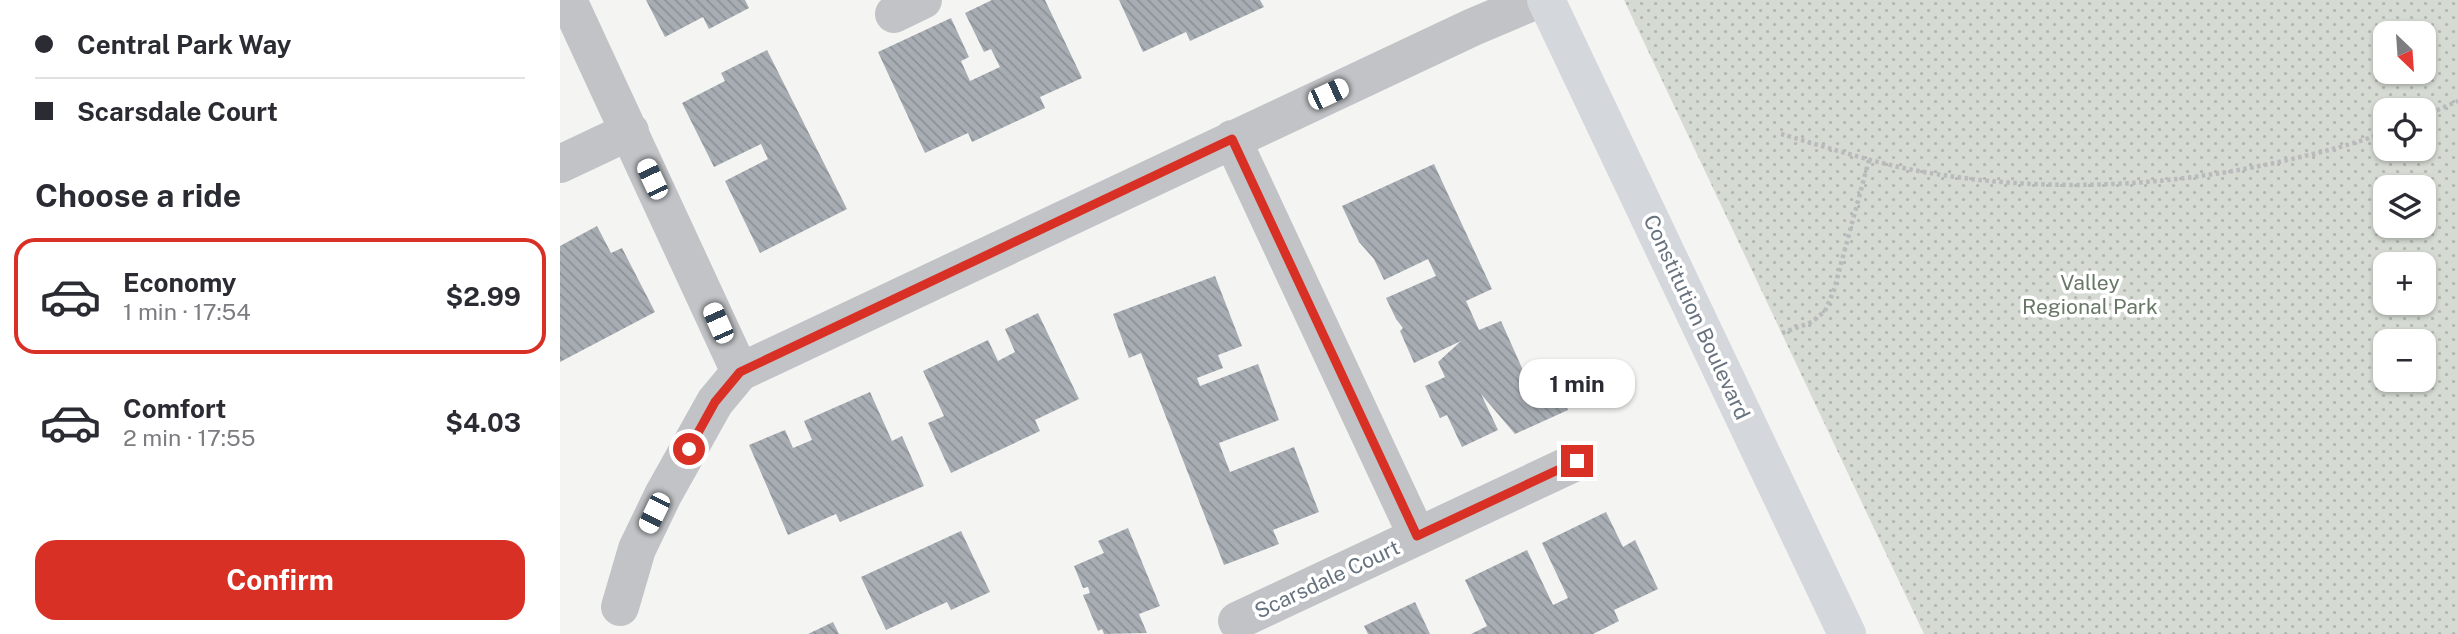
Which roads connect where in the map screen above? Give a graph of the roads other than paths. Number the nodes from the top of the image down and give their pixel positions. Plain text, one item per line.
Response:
1 (568, 0) edge
2 (1537, 0) edge
3 (1546, 0) edge
4 (629, 131) junction
5 (1232, 139) junction
6 (560, 163) edge
7 (740, 372) junction
8 (1577, 461) dead end
9 (1417, 536) junction
10 (620, 607) dead end
11 (1237, 621) dead end
12 (1846, 634) edge

1 - 4 street
2 - 5 street
3 - 12 main road, Constitution Boulevard
4 - 6 street
4 - 7 street
5 - 7 street
5 - 9 street, Scarsdale Court
7 - 10 street
8 - 9 street, Scarsdale Court
9 - 11 street, Scarsdale Court

